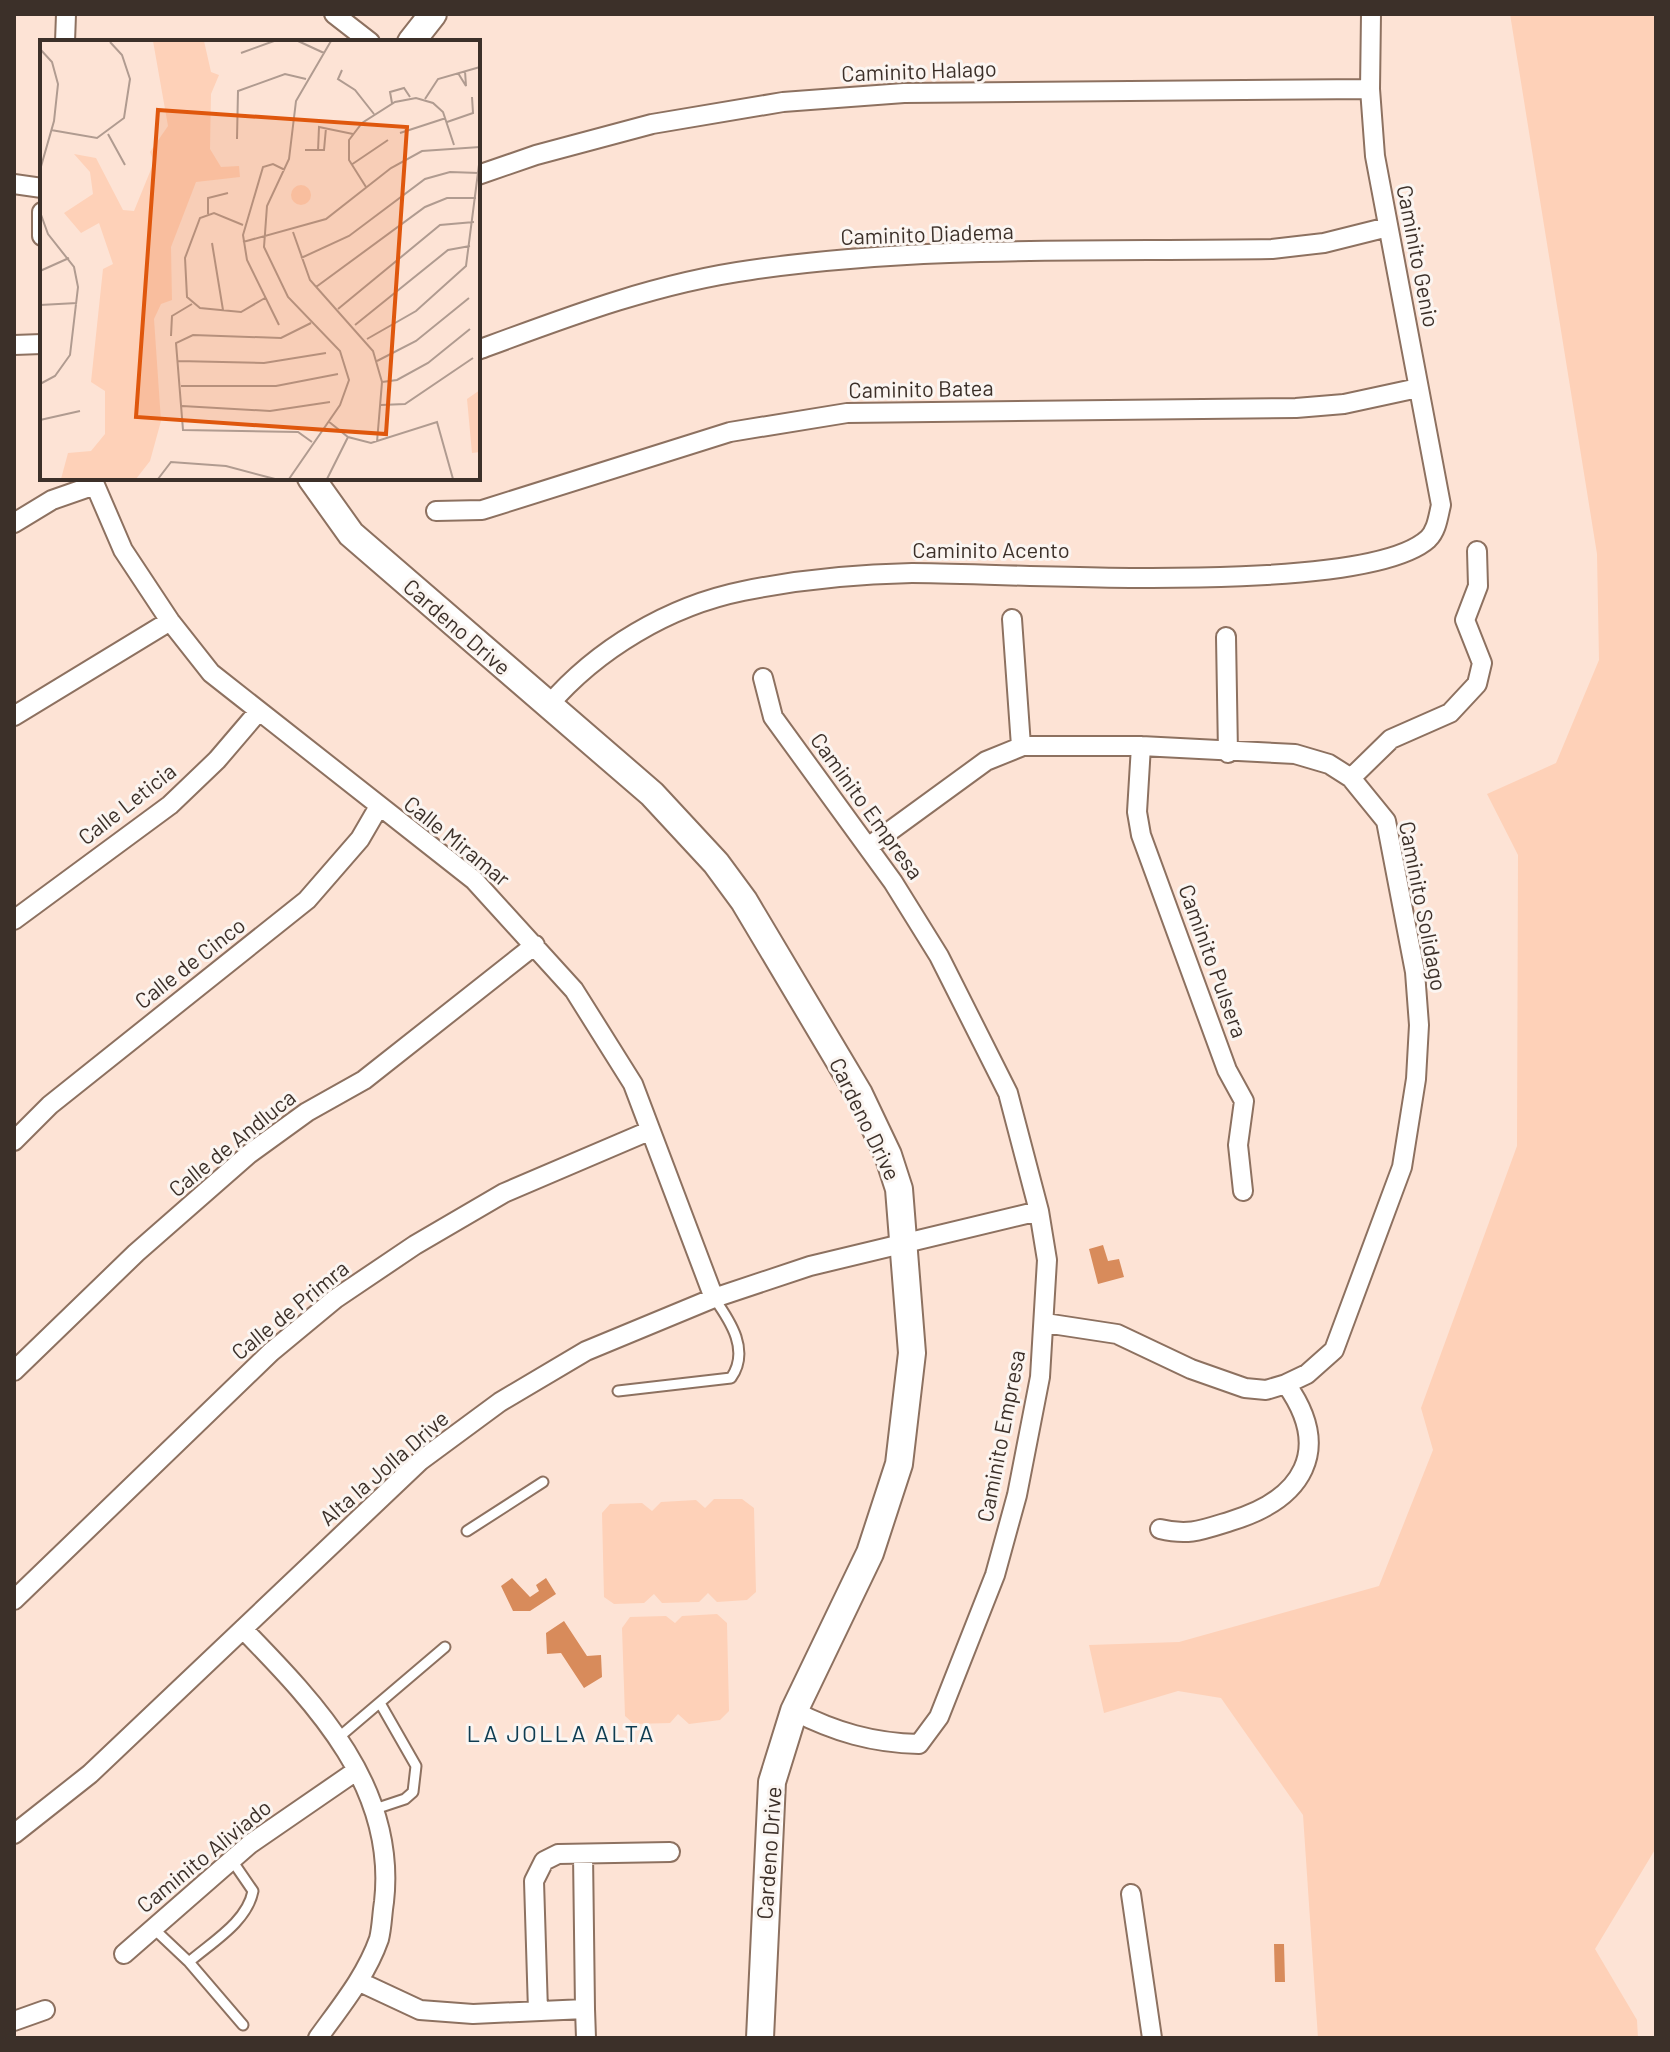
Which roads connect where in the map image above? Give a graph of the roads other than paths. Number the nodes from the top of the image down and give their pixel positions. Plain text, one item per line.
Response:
1 (66, 14) edge
2 (334, 14) edge
3 (433, 14) edge
4 (1371, 14) edge
5 (65, 40) edge
6 (367, 40) edge
7 (413, 40) edge
8 (1370, 89) junction
9 (480, 174) edge
10 (14, 184) edge
11 (40, 188) edge
12 (1388, 227) junction
13 (40, 344) edge
14 (14, 345) edge
15 (480, 349) edge
16 (1418, 388) junction
17 (312, 480) edge
18 (94, 481) edge
19 (1441, 505) joint
20 (436, 511) dead end
21 (14, 523) edge
22 (1477, 551) dead end
23 (1012, 619) dead end
24 (170, 621) junction
25 (1226, 637) dead end
26 (763, 678) dead end
27 (548, 706) junction
28 (258, 712) junction
29 (14, 716) edge
30 (1021, 746) junction
31 (1141, 746) junction
32 (1228, 753) junction
33 (1351, 778) junction
34 (378, 808) junction
35 (868, 847) junction
36 (14, 920) edge
37 (535, 945) junction
38 (649, 1131) junction
39 (14, 1141) edge
40 (1243, 1191) dead end
41 (1039, 1211) junction
42 (905, 1246) junction
43 (714, 1298) junction
44 (1045, 1323) junction
45 (14, 1371) edge
46 (1286, 1384) junction
47 (618, 1391) dead end
48 (543, 1482) dead end
49 (1160, 1529) dead end
50 (467, 1531) dead end
51 (14, 1600) edge
52 (243, 1629) junction
53 (445, 1647) dead end
54 (380, 1703) junction
55 (794, 1711) junction
56 (338, 1738) junction
57 (356, 1771) junction
58 (375, 1809) junction
59 (14, 1834) edge
60 (670, 1852) dead end
61 (583, 1854) junction
62 (231, 1859) junction
63 (1131, 1894) dead end
64 (153, 1928) junction
65 (124, 1954) dead end
66 (189, 1962) junction
67 (360, 1982) junction
68 (585, 2009) junction
69 (45, 2010) dead end
70 (538, 2011) junction
71 (14, 2021) edge
72 (243, 2025) dead end
73 (318, 2038) edge
74 (586, 2038) edge
75 (760, 2038) edge
76 (1152, 2038) edge

1 - 5 street
2 - 6 street
3 - 7 street
4 - 8 street, Caminito Genio
8 - 9 street, Caminito Halago
8 - 12 street, Caminito Genio
10 - 11 street
12 - 15 street, Caminito Diadema
12 - 16 street, Caminito Genio
13 - 14 street
16 - 19 street, Caminito Genio
16 - 20 street, Caminito Batea
17 - 27 street, Cardeno Drive
18 - 21 street
18 - 24 street, Calle Miramar
19 - 27 street, Caminito Acento
22 - 33 street
23 - 30 street
24 - 28 street, Calle Miramar
24 - 29 street
25 - 32 street
26 - 35 street, Caminito Empresa
27 - 42 street, Cardeno Drive
28 - 34 street, Calle Miramar
28 - 36 street, Calle Leticia
30 - 31 street, Caminito Solidago
30 - 35 street, Caminito Solidago
31 - 32 street, Caminito Solidago
31 - 40 street, Caminito Pulsera
32 - 33 street, Caminito Solidago
33 - 46 street, Caminito Solidago
34 - 37 street, Calle Miramar
34 - 39 street, Calle de Cinco
35 - 41 street, Caminito Empresa
37 - 38 street, Calle Miramar
37 - 45 street, Calle de Andluca
38 - 43 street, Calle Miramar
38 - 51 street, Calle de Primra
41 - 42 street, Alta la Jolla Drive
41 - 44 street, Caminito Empresa
42 - 43 street, Alta la Jolla Drive
42 - 55 street, Cardeno Drive
43 - 47 lane
43 - 52 street, Alta la Jolla Drive
44 - 46 street, Caminito Solidago
44 - 55 street, Caminito Empresa
46 - 49 street
48 - 50 lane
52 - 56 street
52 - 59 street, Alta la Jolla Drive
53 - 54 lane
54 - 56 lane
54 - 58 lane
55 - 75 street, Cardeno Drive
56 - 57 street
57 - 58 street
57 - 62 street, Caminito Aliviado
58 - 67 street
60 - 61 street
61 - 68 street
61 - 70 street
62 - 64 street, Caminito Aliviado
62 - 66 lane
63 - 76 street
64 - 65 street, Caminito Aliviado
64 - 66 lane
66 - 72 lane
67 - 70 street
67 - 73 street
68 - 70 street
68 - 74 street
69 - 71 street

